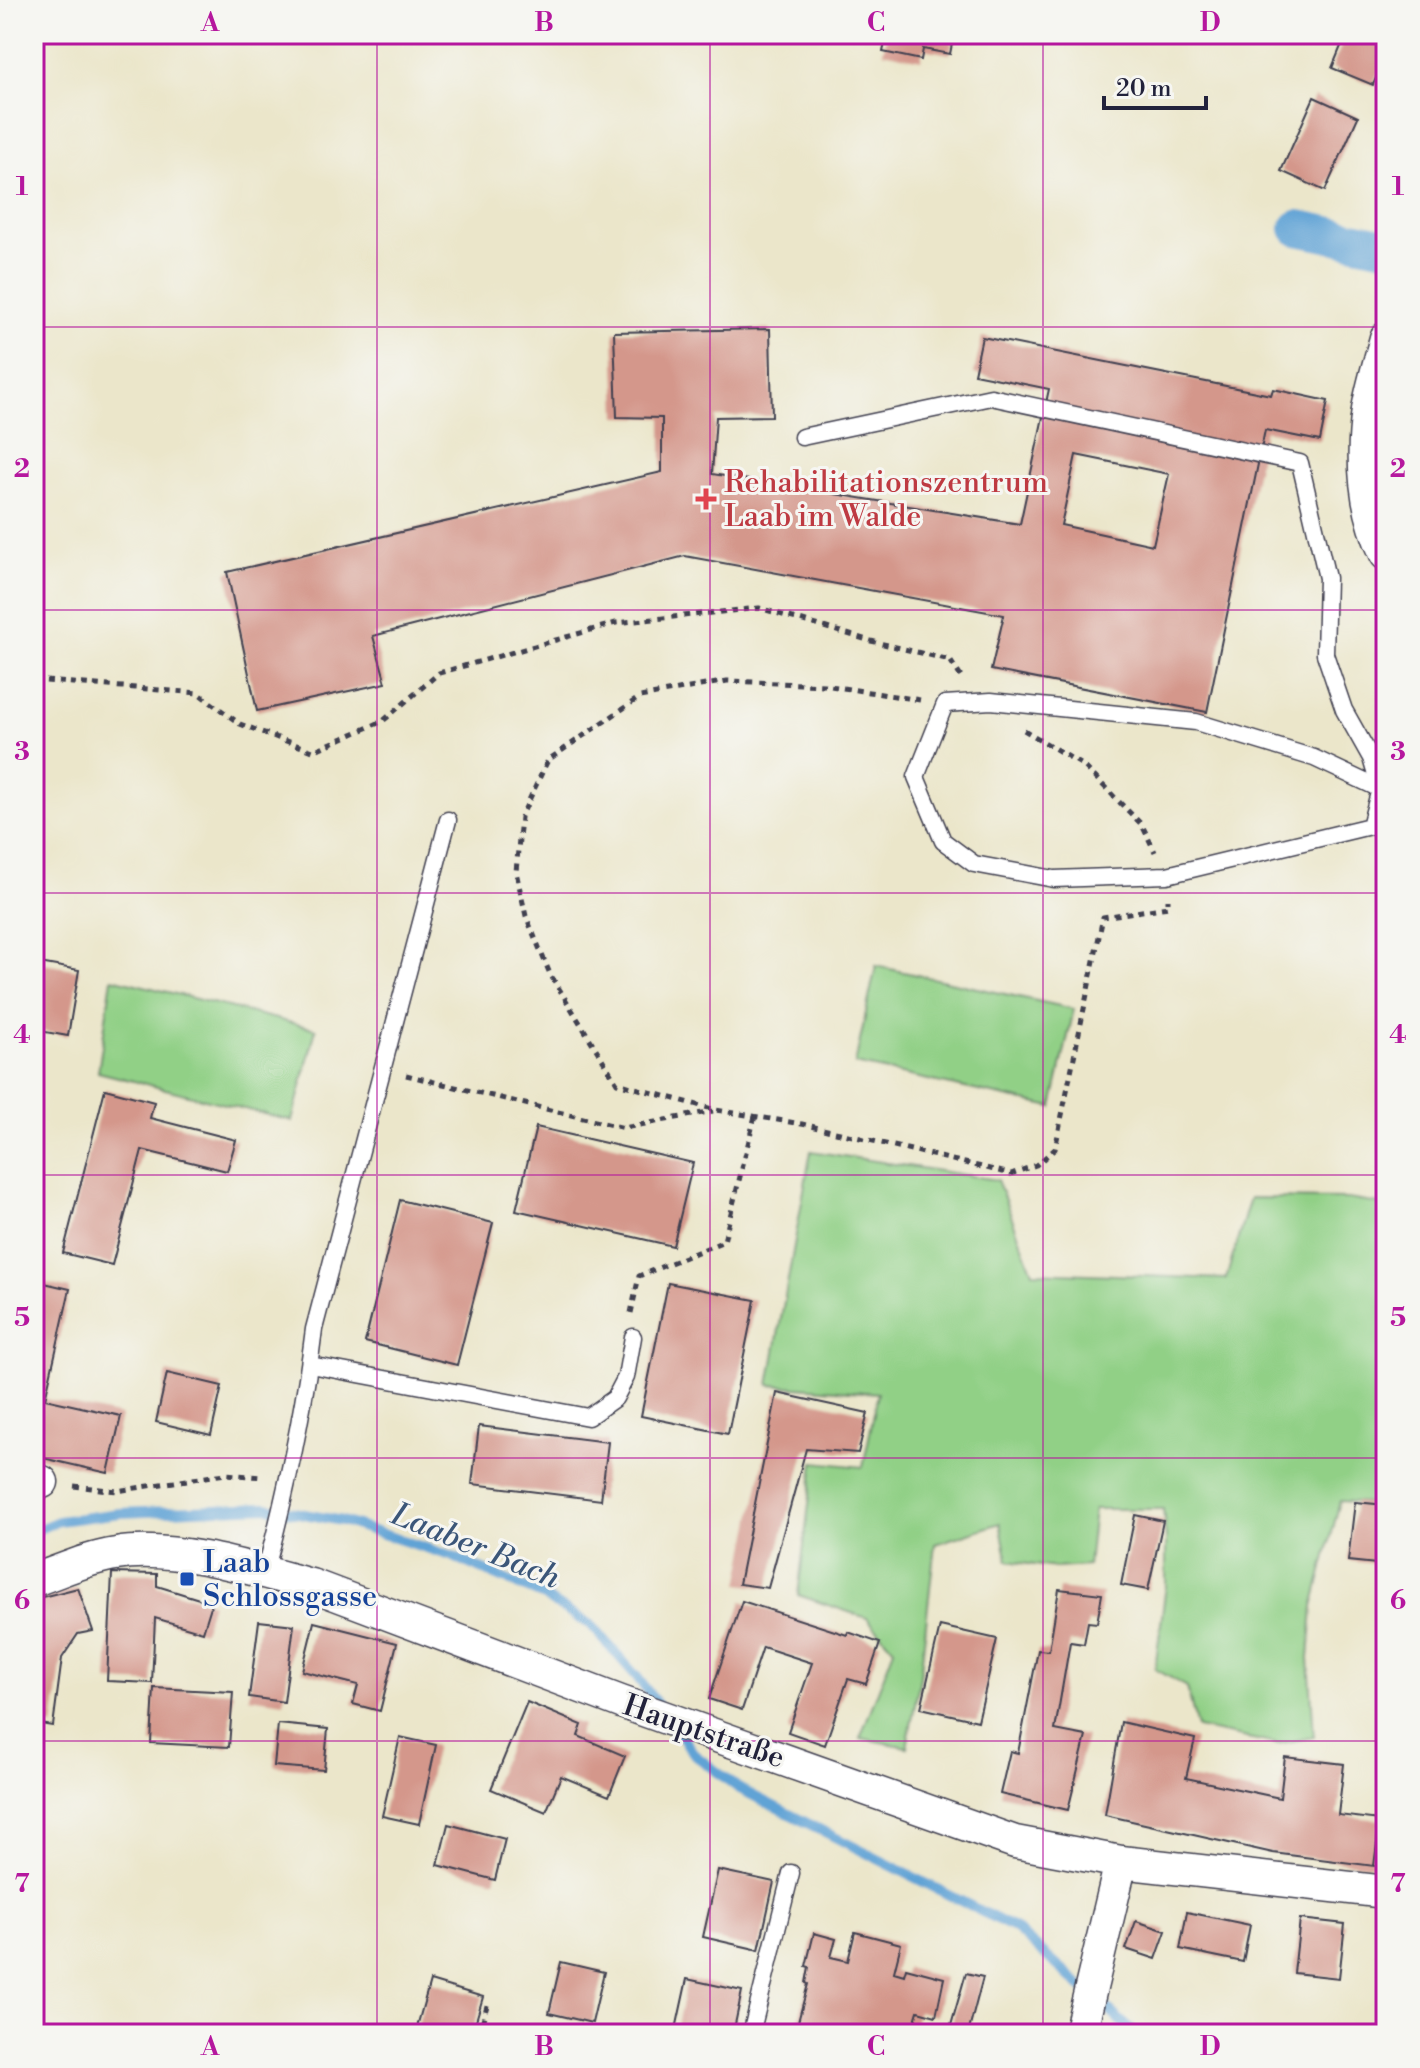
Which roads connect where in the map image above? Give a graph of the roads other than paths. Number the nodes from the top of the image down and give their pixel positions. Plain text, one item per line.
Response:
1 (1386, 338) edge
2 (802, 437) dead end
3 (1386, 554) edge
4 (1383, 791) edge
5 (448, 820) dead end
6 (633, 1337) road end
7 (310, 1365) junction
8 (265, 1573) junction
9 (34, 1580) edge
10 (1121, 1862) junction
11 (791, 1873) dead end
12 (1386, 1892) edge
13 (1083, 2022) edge
14 (751, 2034) edge

1 - 3 street
2 - 4 lane
4 - 4 lane
5 - 7 lane
6 - 7 lane
7 - 8 lane
8 - 9 street, Hauptstraße
8 - 10 street, Hauptstraße
10 - 12 street, Hauptstraße
10 - 13 street
11 - 14 lane

